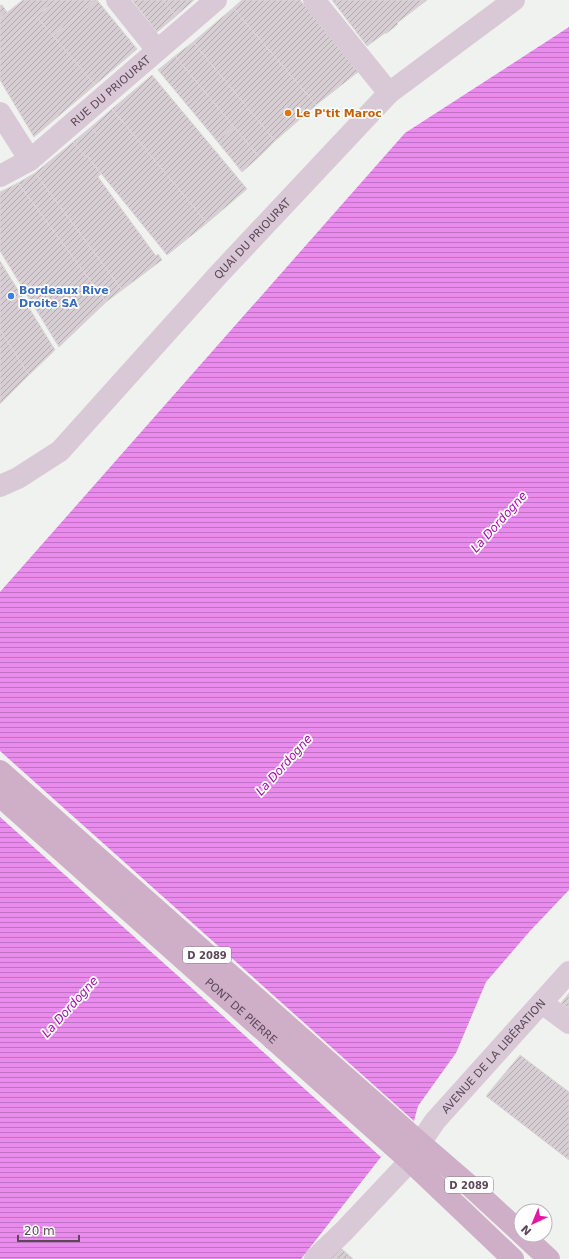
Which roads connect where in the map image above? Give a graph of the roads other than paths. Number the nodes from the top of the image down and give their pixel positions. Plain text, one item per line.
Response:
1 (117, 0) edge
2 (216, 0) edge
3 (314, 0) edge
4 (514, 0) edge
5 (157, 50) junction
6 (389, 94) junction
7 (0, 113) edge
8 (30, 160) junction
9 (0, 176) edge
10 (0, 486) edge
11 (0, 771) edge
12 (0, 796) edge
13 (569, 972) edge
14 (542, 1003) junction
15 (569, 1023) edge
16 (415, 1148) junction
17 (513, 1226) edge
18 (532, 1243) edge
19 (315, 1259) edge
20 (513, 1259) edge
21 (549, 1259) edge

1 - 5 street
2 - 5 street, RUE DU PRIOURAT
3 - 6 street
4 - 6 street, QUAI DU PRIOURAT
5 - 8 street, RUE DU PRIOURAT
6 - 10 street, QUAI DU PRIOURAT
7 - 8 street
8 - 9 street, RUE DU PRIOURAT
11 - 16 main road, D 2089
12 - 16 main road, PONT DE PIERRE / D 2089
13 - 14 street, AVENUE DE LA LIBÉRATION
14 - 15 street
14 - 16 street, AVENUE DE LA LIBÉRATION
16 - 17 main road, D 2089
16 - 19 street, AVENUE DE LA LIBÉRATION
16 - 20 main road, D 2089
18 - 21 main road, D 2089

